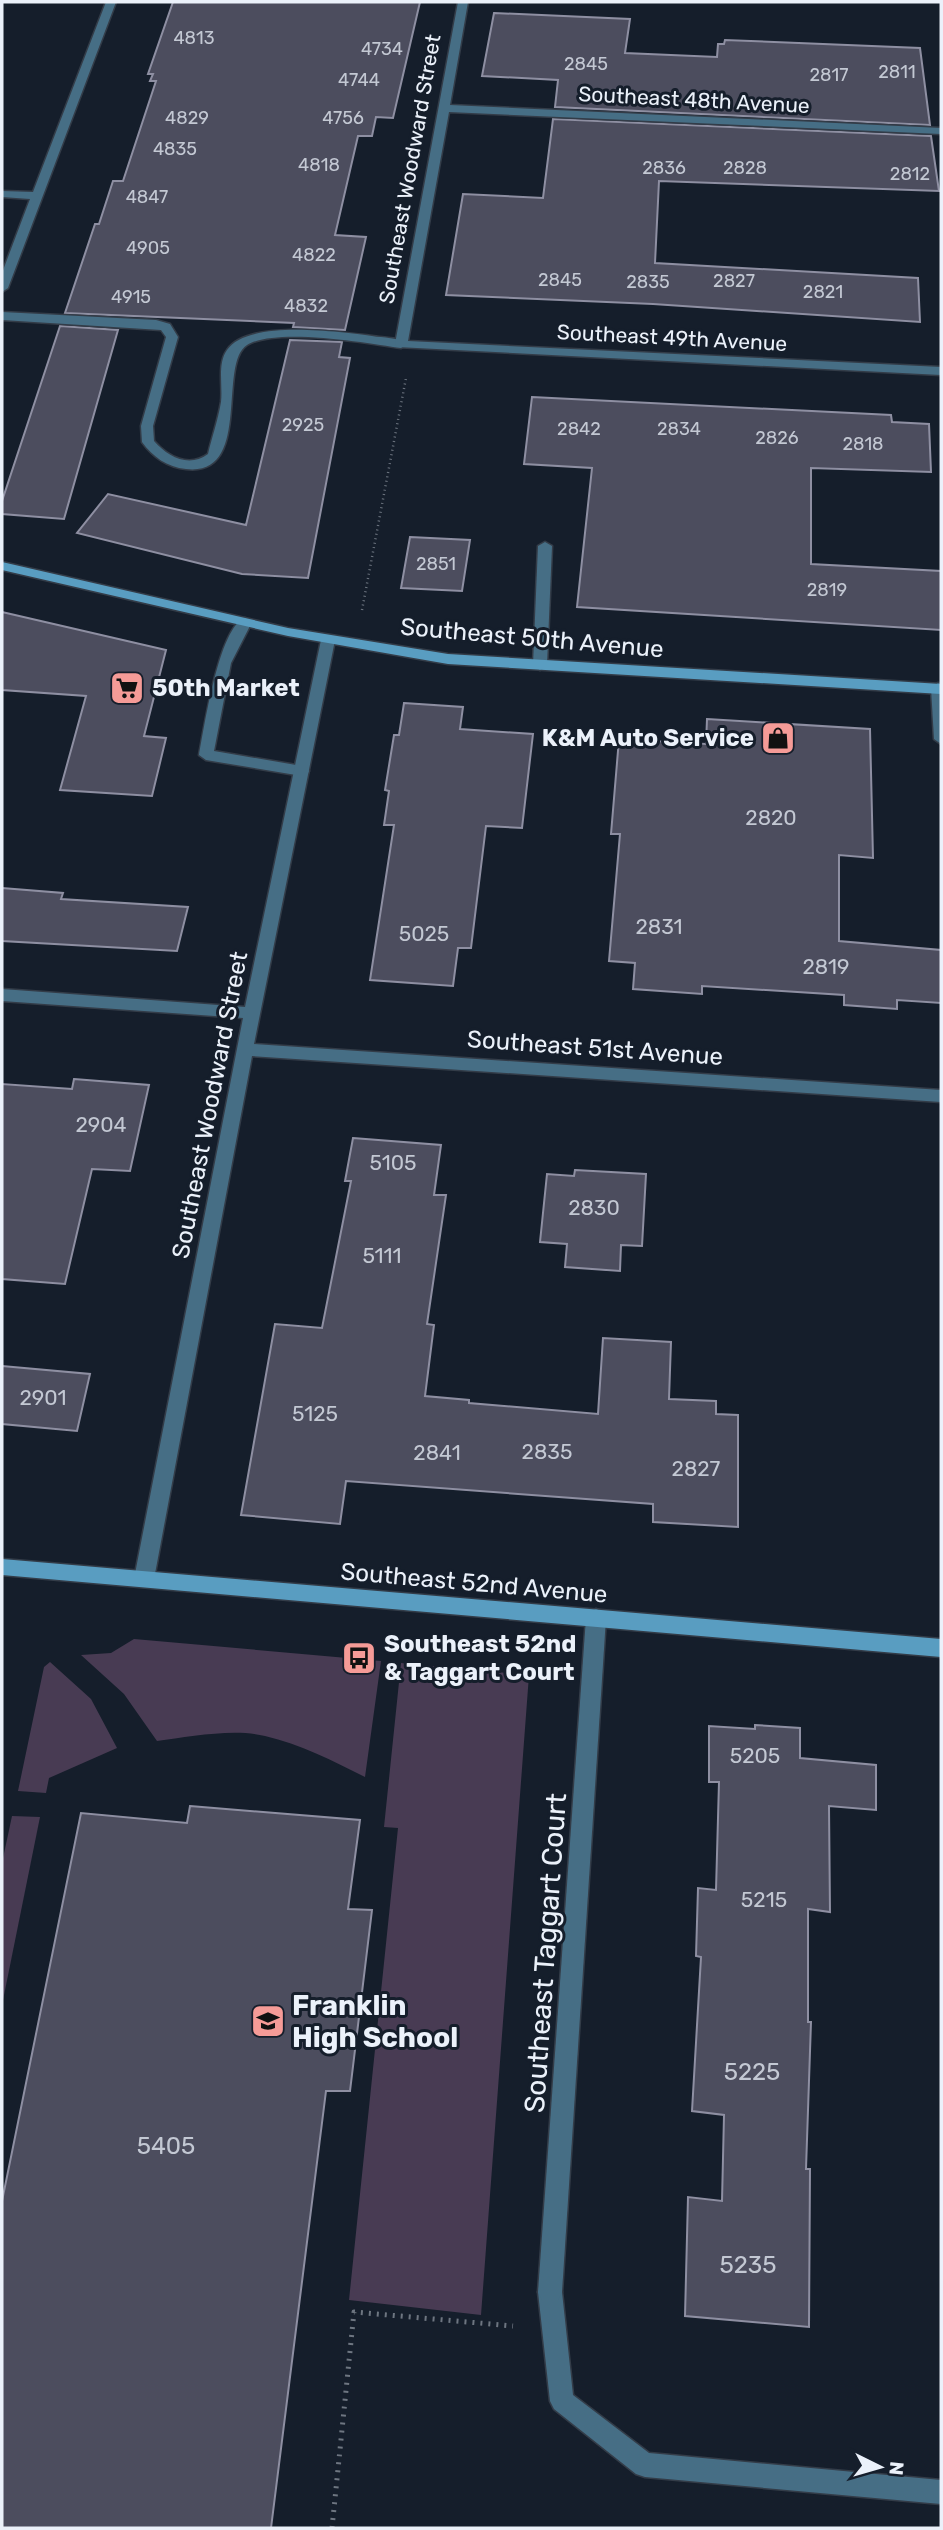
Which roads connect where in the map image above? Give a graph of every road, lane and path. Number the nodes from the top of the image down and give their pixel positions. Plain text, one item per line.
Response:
1 (111, 2) edge
2 (463, 2) edge
3 (445, 108) junction
4 (941, 131) edge
5 (2, 194) edge
6 (38, 196) junction
7 (2, 288) edge
8 (2, 316) edge
9 (401, 344) junction
10 (941, 371) edge
11 (545, 546) dead end
12 (2, 565) edge
13 (245, 622) junction
14 (328, 640) junction
15 (540, 665) junction
16 (939, 689) edge
17 (941, 739) edge
18 (302, 771) junction
19 (2, 995) edge
20 (252, 1013) junction
21 (245, 1049) junction
22 (941, 1096) edge
23 (2, 1567) edge
24 (144, 1580) junction
25 (596, 1618) junction
26 (941, 1648) edge
27 (555, 2330) junction
28 (941, 2492) edge
29 (332, 2528) edge

1 - 6 street
2 - 3 street, Southeast Woodward Street
3 - 4 street, Southeast 48th Avenue
3 - 9 street, Southeast Woodward Street
5 - 6 street
6 - 7 street
8 - 9 street, Southeast 49th Avenue
9 - 10 street, Southeast 49th Avenue
9 - 14 path
11 - 15 street
12 - 13 main road, Southeast 50th Avenue
13 - 14 main road, Southeast 50th Avenue
13 - 18 street
14 - 15 main road, Southeast 50th Avenue
14 - 18 street, Southeast Woodward Street
15 - 16 main road, Southeast 50th Avenue
16 - 17 street
18 - 20 street, Southeast Woodward Street
19 - 20 street
20 - 21 street, Southeast Woodward Street
21 - 22 street, Southeast 51st Avenue
21 - 24 street, Southeast Woodward Street
23 - 24 main road, Southeast 52nd Avenue
24 - 25 main road, Southeast 52nd Avenue
25 - 26 main road, Southeast 52nd Avenue
25 - 27 street, Southeast Taggart Court
27 - 28 street, Southeast Taggart Court
27 - 29 path

